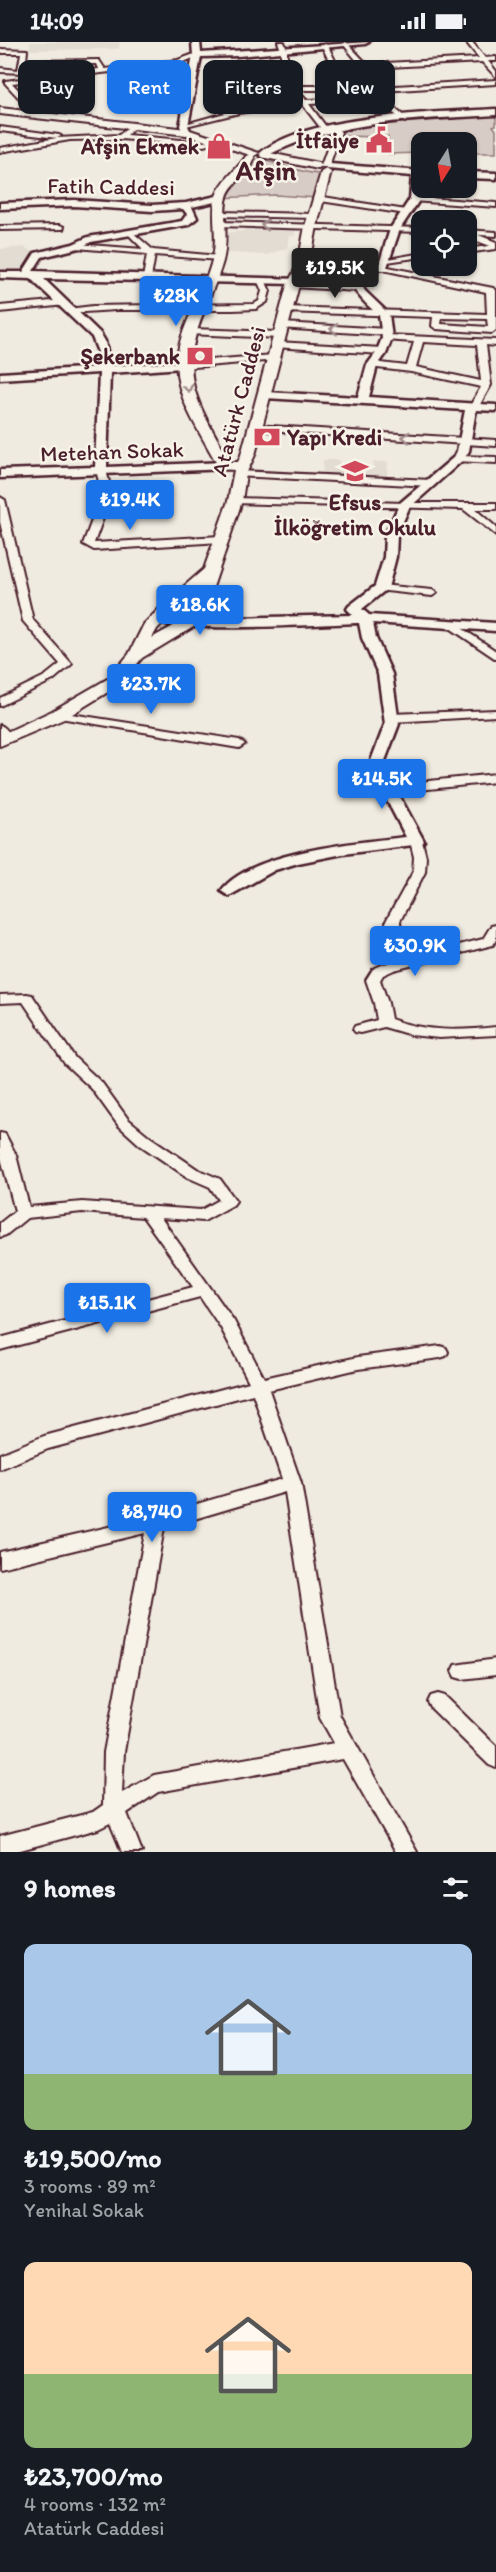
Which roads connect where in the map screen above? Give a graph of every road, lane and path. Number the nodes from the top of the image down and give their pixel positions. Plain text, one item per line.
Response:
1 (196, 42) edge
2 (365, 42) edge
3 (470, 42) edge
4 (351, 43) edge
5 (320, 45) edge
6 (282, 46) edge
7 (0, 51) edge
8 (197, 56) junction
9 (484, 59) junction
10 (496, 59) edge
11 (23, 60) edge
12 (329, 60) edge
13 (361, 60) edge
14 (95, 62) edge
15 (395, 64) edge
16 (0, 70) edge
17 (103, 71) junction
18 (95, 72) edge
19 (18, 74) edge
20 (18, 75) edge
21 (496, 75) edge
22 (4, 82) edge
23 (496, 82) edge
24 (395, 87) edge
25 (18, 97) edge
26 (303, 103) edge
27 (0, 110) edge
28 (18, 112) edge
29 (395, 112) edge
30 (496, 112) edge
31 (34, 114) edge
32 (230, 114) edge
33 (405, 120) junction
34 (133, 126) junction
35 (0, 129) edge
36 (185, 129) junction
37 (171, 130) junction
38 (325, 130) junction
39 (121, 137) junction
40 (70, 138) junction
41 (223, 144) junction
42 (0, 150) edge
43 (256, 156) junction
44 (323, 169) junction
45 (411, 173) edge
46 (477, 175) edge
47 (496, 176) edge
48 (221, 198) junction
49 (317, 198) junction
50 (415, 199) joint
51 (496, 204) edge
52 (0, 206) edge
53 (186, 206) junction
54 (406, 212) junction
55 (220, 219) junction
56 (312, 221) junction
57 (60, 227) dead end
58 (0, 228) edge
59 (395, 229) junction
60 (411, 230) edge
61 (131, 233) junction
62 (477, 233) edge
63 (496, 234) edge
64 (477, 237) edge
65 (76, 246) junction
66 (496, 246) edge
67 (477, 249) edge
68 (151, 253) junction
69 (219, 258) junction
70 (411, 258) edge
71 (304, 264) junction
72 (385, 264) junction
73 (346, 266) junction
74 (0, 275) edge
75 (32, 277) junction
76 (147, 278) junction
77 (209, 280) junction
78 (262, 282) junction
79 (294, 283) junction
80 (357, 289) junction
81 (493, 291) edge
82 (66, 307) junction
83 (0, 309) edge
84 (159, 309) junction
85 (200, 310) junction
86 (286, 310) junction
87 (435, 312) junction
88 (384, 314) junction
89 (494, 317) edge
90 (475, 329) junction
91 (191, 332) junction
92 (387, 335) junction
93 (419, 340) junction
94 (278, 341) junction
95 (478, 342) junction
96 (496, 343) edge
97 (382, 351) junction
98 (183, 365) junction
99 (372, 365) junction
100 (106, 368) junction
101 (411, 369) junction
102 (0, 376) edge
103 (486, 385) junction
104 (265, 395) junction
105 (362, 401) junction
106 (475, 406) junction
107 (496, 408) edge
108 (255, 428) junction
109 (464, 441) junction
110 (496, 443) edge
111 (458, 459) junction
112 (496, 460) edge
113 (225, 466) junction
114 (100, 470) junction
115 (241, 470) junction
116 (0, 474) edge
117 (431, 483) junction
118 (0, 500) edge
119 (235, 501) junction
120 (404, 506) junction
121 (466, 506) junction
122 (496, 506) edge
123 (496, 532) edge
124 (221, 539) junction
125 (209, 572) junction
126 (381, 588) junction
127 (432, 593) dead end
128 (157, 619) junction
129 (364, 619) junction
130 (189, 623) junction
131 (451, 624) junction
132 (496, 627) edge
133 (136, 655) junction
134 (496, 656) edge
135 (0, 703) edge
136 (496, 713) edge
137 (58, 715) junction
138 (391, 718) junction
139 (2, 736) edge
140 (239, 744) dead end
141 (496, 778) edge
142 (390, 789) junction
143 (416, 841) junction
144 (229, 891) dead end
145 (496, 928) edge
146 (395, 946) dead end
147 (0, 999) edge
148 (384, 1022) junction
149 (360, 1029) dead end
150 (496, 1031) edge
151 (0, 1138) edge
152 (148, 1212) junction
153 (23, 1213) junction
154 (0, 1231) edge
155 (205, 1290) junction
156 (0, 1344) edge
157 (440, 1352) dead end
158 (259, 1386) junction
159 (0, 1462) edge
160 (292, 1483) junction
161 (156, 1523) junction
162 (0, 1560) edge
163 (496, 1667) edge
164 (462, 1671) dead end
165 (438, 1702) dead end
166 (347, 1750) junction
167 (496, 1759) edge
168 (115, 1809) junction
169 (0, 1846) edge
170 (132, 1852) edge
171 (407, 1852) edge

1 - 8 street
2 - 4 street
3 - 9 street
4 - 5 street
4 - 13 street
5 - 6 street
5 - 12 street
6 - 8 street
7 - 11 street
8 - 17 street
8 - 36 street
8 - 37 street
9 - 10 street
9 - 15 street
9 - 21 street
14 - 17 street
16 - 19 street
17 - 18 street
20 - 22 street
22 - 25 street
23 - 24 street
26 - 38 street
27 - 28 main road
29 - 33 street
30 - 33 street
31 - 34 main road
32 - 36 street
33 - 38 street
34 - 37 main road
34 - 39 street
35 - 40 street
36 - 37 main road
36 - 41 main road
38 - 43 street
38 - 44 street
39 - 40 street
39 - 41 street
40 - 42 street
41 - 43 main road
43 - 44 main road
43 - 48 main road
44 - 45 street
44 - 49 main road, Atatürk Caddesi
46 - 47 street
48 - 53 street, Fatih Caddesi
48 - 55 main road
49 - 54 street
49 - 56 main road, Atatürk Caddesi
50 - 51 street
50 - 54 street
52 - 53 street, Fatih Caddesi
53 - 61 street
54 - 59 street
55 - 56 street
55 - 69 main road
56 - 59 street
56 - 71 main road, Atatürk Caddesi
57 - 58 street
59 - 60 street
59 - 72 street
61 - 65 street
61 - 68 street
62 - 63 street
64 - 66 street
65 - 68 street
65 - 75 street
66 - 67 street
68 - 69 street
68 - 76 street
69 - 77 main road
70 - 72 street
71 - 73 street
71 - 79 main road, Atatürk Caddesi
72 - 73 street
72 - 81 street
73 - 80 street
74 - 75 street
75 - 76 street
75 - 82 street
76 - 77 street
76 - 84 street
77 - 78 street
77 - 85 main road
78 - 79 street
78 - 85 street
79 - 80 street
79 - 86 main road, Atatürk Caddesi
80 - 88 street
81 - 89 street
82 - 83 street
82 - 84 street
82 - 100 street
84 - 85 street
85 - 91 main road
86 - 88 street
86 - 94 main road, Atatürk Caddesi
87 - 88 street
87 - 89 street
87 - 90 street
88 - 92 street
89 - 90 street
90 - 95 street
91 - 94 street
91 - 98 main road
92 - 93 street
92 -> 94 street
92 - 97 street
93 - 95 street
93 - 101 street
94 - 97 street
94 - 98 street
94 - 104 main road, Atatürk Caddesi
95 - 96 street
95 - 103 street
97 - 99 street
98 - 100 street
98 -> 113 main road
99 - 101 street
99 - 105 street
100 - 102 street
100 - 114 street
101 - 103 street
103 - 106 street
104 - 105 street
104 - 108 main road, Atatürk Caddesi
105 - 106 street
106 - 107 street
106 - 109 street
109 -> 108 street
108 - 115 main road, Atatürk Caddesi
109 - 110 street
109 - 111 street
111 - 112 street
111 - 117 street
113 - 114 street, Metehan Sokak
113 - 115 main road
114 - 116 street, Metehan Sokak
114 - 124 street
115 - 117 street
115 - 119 main road, Atatürk Caddesi
117 - 120 street
118 - 135 street
119 - 120 street
119 - 124 main road, Atatürk Caddesi
120 - 121 street
120 - 126 street
121 - 122 street
121 - 123 street
124 - 125 main road, Atatürk Caddesi
125 - 128 main road, Atatürk Caddesi
125 - 130 main road, Atatürk Caddesi
126 - 127 street
126 - 129 street
128 - 130 street
128 - 133 main road, Atatürk Caddesi
129 - 130 street
129 - 131 street
129 - 138 street
130 - 133 main road, Atatürk Caddesi
131 - 132 street
131 - 134 street
133 - 137 main road, Atatürk Caddesi
136 - 138 street
137 - 139 main road, Atatürk Caddesi
137 - 140 street
138 - 142 street
141 - 142 street
142 - 143 street
143 - 144 street
143 - 146 street
145 - 148 street
147 - 152 street
148 - 149 street
148 - 150 street
151 - 153 street
152 - 153 street
152 - 155 street
153 - 154 street
155 - 156 street
155 - 158 street
157 - 158 street
158 - 159 street
158 - 160 street
160 - 161 street
160 - 166 street
161 - 162 street
161 - 168 street
163 - 164 street
165 - 167 street
166 - 168 street
166 - 171 street
168 - 169 street
168 - 170 street

